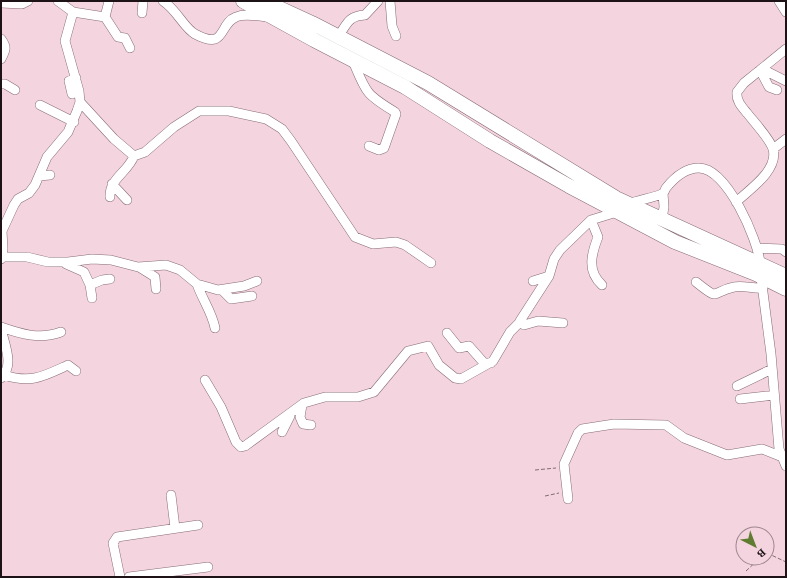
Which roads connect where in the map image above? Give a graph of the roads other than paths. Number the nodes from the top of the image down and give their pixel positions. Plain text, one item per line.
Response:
1 (28, 1) edge
2 (58, 1) edge
3 (109, 1) edge
4 (143, 1) edge
5 (163, 1) edge
6 (243, 1) edge
7 (264, 1) edge
8 (378, 1) edge
9 (390, 1) edge
10 (779, 1) edge
11 (1, 3) edge
12 (785, 10) edge
13 (73, 12) junction
14 (142, 13) dead end
15 (105, 17) junction
16 (274, 17) junction
17 (396, 36) dead end
18 (338, 37) junction
19 (1, 39) edge
20 (130, 48) dead end
21 (786, 49) edge
22 (1, 59) edge
23 (353, 61) junction
24 (762, 68) junction
25 (76, 78) junction
26 (786, 81) edge
27 (5, 82) edge
28 (15, 90) dead end
29 (777, 90) dead end
30 (72, 94) dead end
31 (80, 102) junction
32 (40, 105) dead end
33 (74, 122) junction
34 (786, 139) edge
35 (369, 146) dead end
36 (773, 149) junction
37 (134, 156) junction
38 (50, 175) dead end
39 (39, 176) junction
40 (112, 184) junction
41 (663, 193) junction
42 (110, 197) dead end
43 (128, 200) dead end
44 (736, 202) junction
45 (628, 204) dead end
46 (617, 212) dead end
47 (662, 219) dead end
48 (591, 220) junction
49 (757, 248) junction
50 (786, 252) edge
51 (2, 258) edge
52 (61, 262) junction
53 (431, 263) dead end
54 (138, 267) junction
55 (548, 276) junction
56 (761, 276) junction
57 (786, 276) edge
58 (110, 279) dead end
59 (257, 281) dead end
60 (533, 281) dead end
61 (696, 282) dead end
62 (196, 284) junction
63 (602, 284) dead end
64 (90, 285) junction
65 (156, 289) dead end
66 (786, 289) edge
67 (222, 290) junction
68 (252, 296) dead end
69 (92, 298) dead end
70 (520, 322) junction
71 (563, 323) dead end
72 (1, 327) edge
73 (215, 328) dead end
74 (61, 332) dead end
75 (447, 333) dead end
76 (491, 363) junction
77 (772, 369) junction
78 (76, 371) dead end
79 (3, 376) edge
80 (205, 380) dead end
81 (737, 386) dead end
82 (774, 395) junction
83 (740, 399) dead end
84 (302, 405) junction
85 (292, 413) junction
86 (311, 425) dead end
87 (282, 432) dead end
88 (784, 459) edge
89 (171, 495) dead end
90 (568, 495) road end
91 (198, 524) dead end
92 (174, 528) junction
93 (208, 567) dead end
94 (120, 577) edge
95 (129, 577) edge

1 - 11 street
2 - 13 street
3 - 15 street
4 - 14 street
5 - 16 street
6 - 16 highway
7 - 18 highway
8 - 18 street
9 - 17 street
10 - 12 street
13 - 15 street
13 - 25 street
15 - 20 street
16 - 23 highway
18 - 56 highway
19 - 22 street
21 - 24 street
23 - 35 street
23 - 56 highway
24 - 26 street
24 - 29 street
24 - 36 street
25 - 30 street
25 - 31 street
27 - 28 street
31 - 33 street
31 - 37 street
32 - 33 street
33 - 39 street
34 - 36 street
36 - 44 street
37 - 40 street
37 - 53 street
38 - 39 street
39 - 51 street
40 - 42 street
40 - 43 street
41 - 44 street
41 - 45 street
41 - 47 street
44 - 49 street
46 - 48 street
48 - 55 street
48 - 63 street
49 - 50 street
49 - 56 street
51 - 52 street
52 - 54 street
52 - 64 street
54 - 62 street
54 - 65 street
55 - 60 street
55 - 70 street
56 - 57 highway
56 - 61 street
56 - 66 highway
56 - 77 street
58 - 64 street
59 - 67 street
62 - 67 street
62 - 73 street
64 - 69 street
67 - 68 street
70 - 71 street
70 - 76 street
72 - 74 street
72 - 79 street
75 - 76 street
76 - 84 street
77 - 81 street
77 - 82 street
78 - 79 street
80 - 85 street
82 - 83 street
82 - 88 street
84 - 85 street
84 - 86 street
85 - 87 street
88 - 90 street
89 - 92 street
91 - 92 street
92 - 94 street
93 - 95 street

